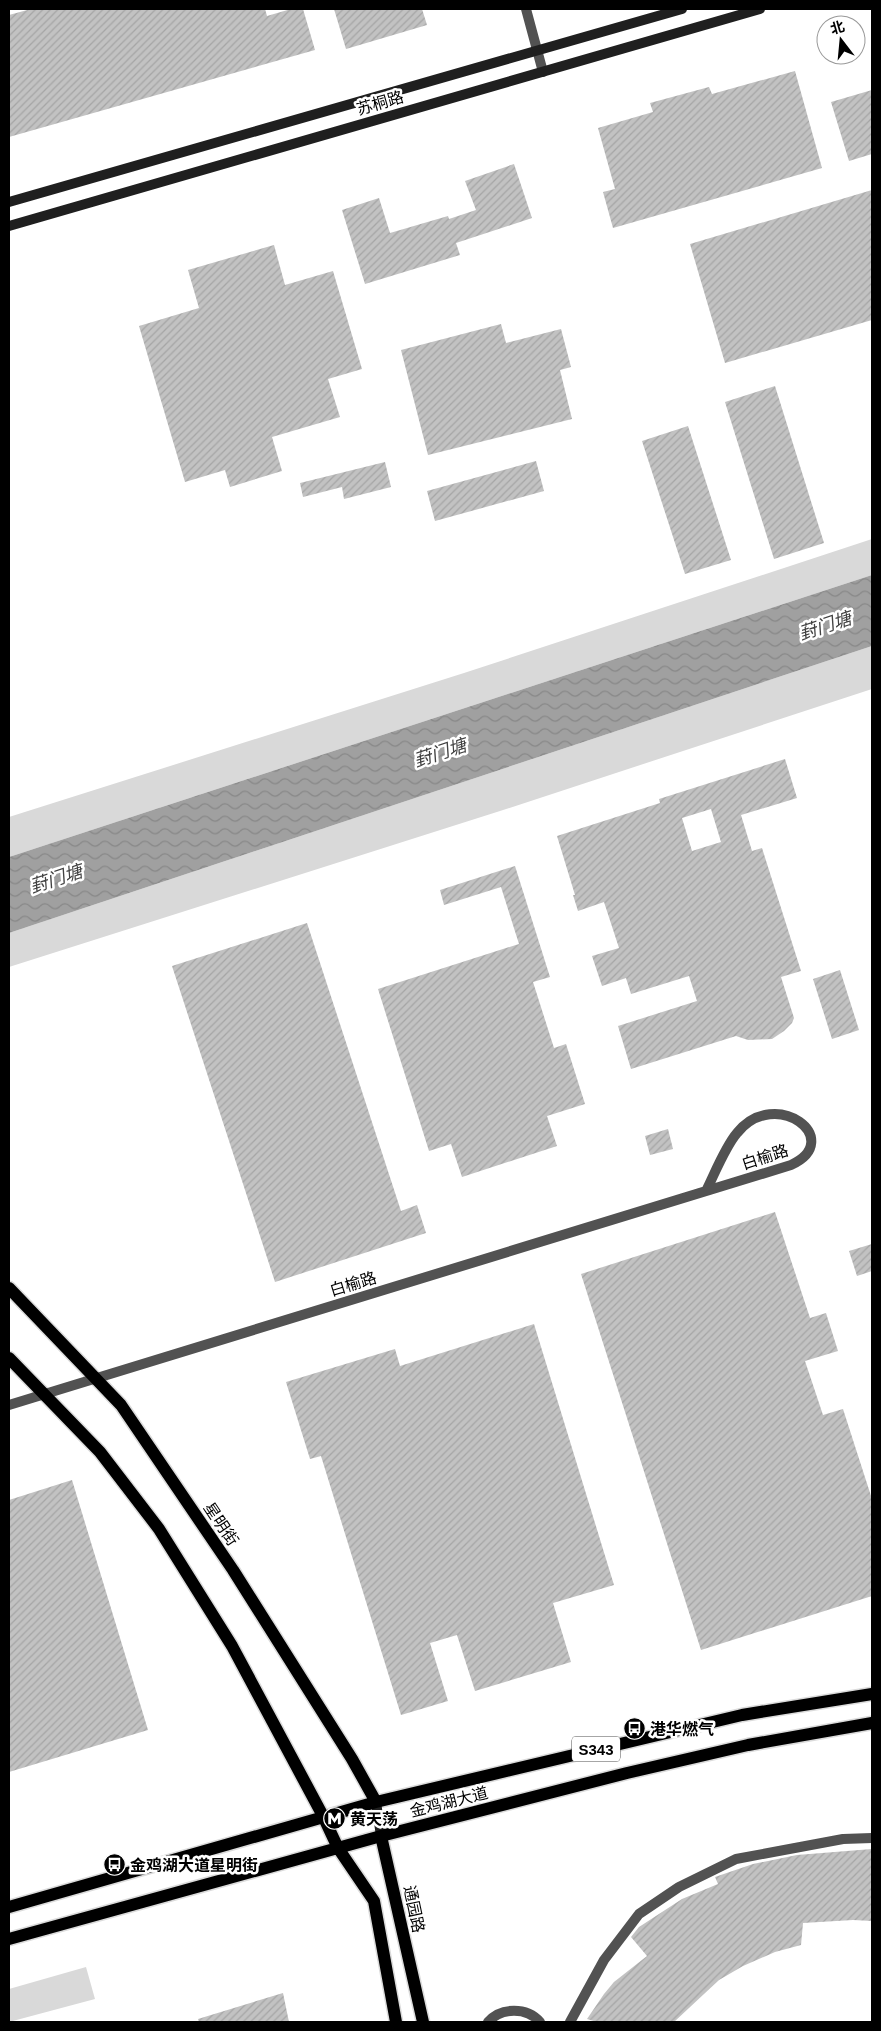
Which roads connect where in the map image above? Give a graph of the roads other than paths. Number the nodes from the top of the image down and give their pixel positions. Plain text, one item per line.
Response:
1 (526, 9) edge
2 (682, 9) edge
3 (760, 9) edge
4 (537, 51) junction
5 (543, 72) junction
6 (9, 202) edge
7 (9, 226) edge
8 (706, 1191) junction
9 (9, 1288) edge
10 (9, 1358) edge
11 (96, 1378) junction
12 (45, 1394) junction
13 (9, 1405) edge
14 (872, 1694) edge
15 (872, 1723) edge
16 (376, 1802) junction
17 (323, 1816) junction
18 (381, 1836) junction
19 (872, 1838) edge
20 (338, 1848) junction
21 (9, 1907) edge
22 (9, 1939) edge
23 (396, 2022) edge
24 (422, 2022) edge
25 (488, 2022) edge
26 (540, 2022) edge
27 (570, 2022) edge

1 - 4 street
2 - 4 main road, 苏桐路
3 - 5 main road, 苏桐路
4 - 5 street
4 - 6 main road, 苏桐路
5 - 7 main road, 苏桐路
8 - 8 street, 白榆路
8 - 11 street, 白榆路
9 - 11 main road, 星明街
10 - 12 main road
11 - 12 street, 白榆路
11 - 16 main road, 星明街
12 - 13 street, 白榆路
12 - 17 main road
14 - 16 main road, 金鸡湖大道 / S343
15 - 18 main road, 金鸡湖大道 / S343
16 - 17 main road, 金鸡湖大道 / S343
16 - 18 main road, 通园路
17 - 20 main road
17 - 21 main road, 金鸡湖大道 / S343
18 - 20 main road, 金鸡湖大道 / S343
18 - 24 main road, 通园路
19 - 27 street
20 - 22 main road, 金鸡湖大道 / S343
20 - 23 main road
25 - 26 street

